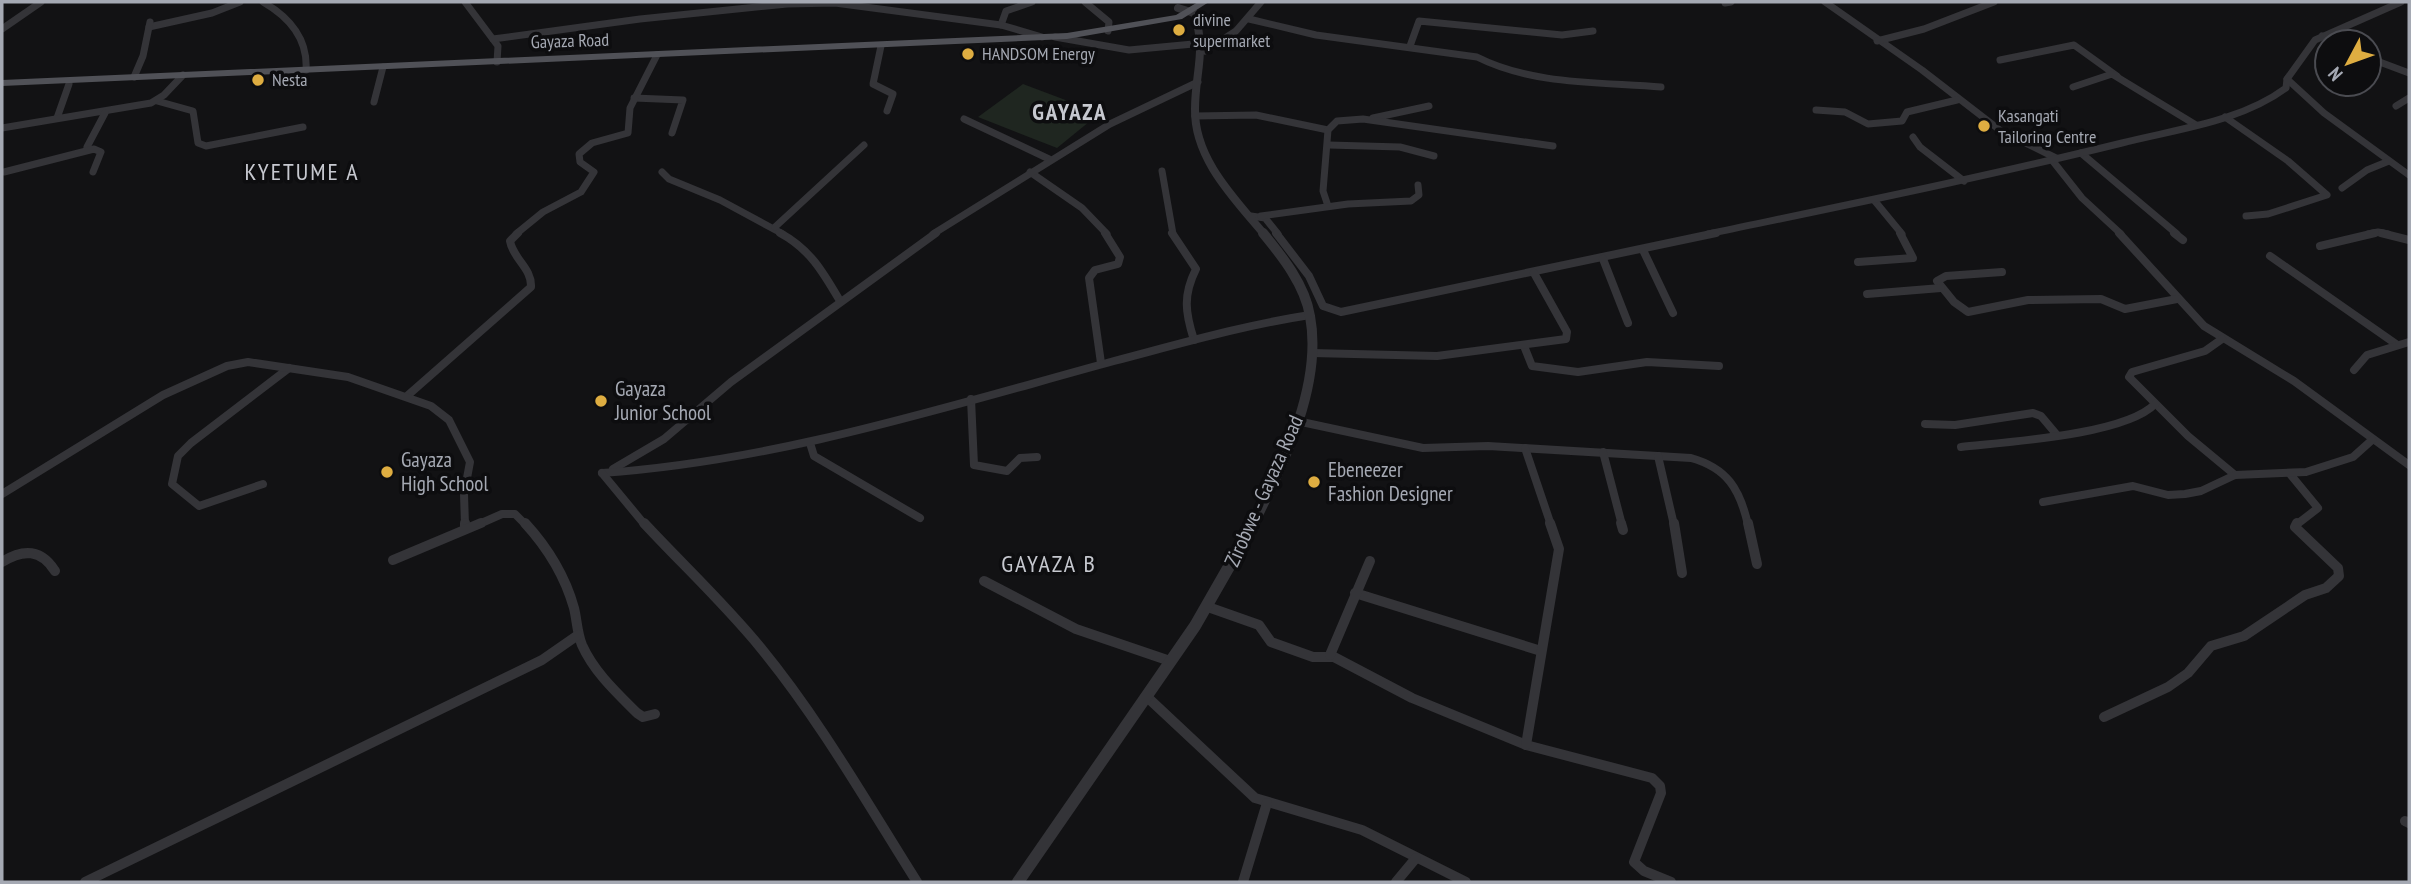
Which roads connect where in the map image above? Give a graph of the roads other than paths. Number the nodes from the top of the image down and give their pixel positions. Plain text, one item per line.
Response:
1 (41, 2) edge
2 (240, 2) edge
3 (263, 2) edge
4 (465, 2) edge
5 (1032, 2) edge
6 (1084, 2) edge
7 (1198, 2) edge
8 (1204, 2) edge
9 (1261, 2) edge
10 (1825, 2) edge
11 (1994, 2) edge
12 (2401, 2) edge
13 (1176, 11) junction
14 (1192, 11) junction
15 (1249, 19) junction
16 (1001, 26) junction
17 (2341, 28) edge
18 (2, 29) edge
19 (1108, 31) junction
20 (1593, 31) dead end
21 (1042, 37) junction
22 (1055, 37) junction
23 (493, 39) junction
24 (1877, 41) junction
25 (1203, 42) junction
26 (2313, 43) edge
27 (881, 46) junction
28 (1410, 46) junction
29 (657, 55) junction
30 (2000, 60) dead end
31 (497, 62) junction
32 (2383, 63) edge
33 (383, 67) junction
34 (306, 70) junction
35 (2409, 73) edge
36 (183, 75) junction
37 (134, 77) junction
38 (2119, 77) junction
39 (2287, 79) junction
40 (1198, 82) junction
41 (2, 83) edge
42 (69, 84) dead end
43 (1661, 87) dead end
44 (2073, 87) dead end
45 (2409, 98) edge
46 (634, 99) junction
47 (1957, 100) junction
48 (157, 101) junction
49 (374, 102) dead end
50 (1429, 106) dead end
51 (2396, 106) dead end
52 (1816, 110) dead end
53 (887, 111) dead end
54 (105, 113) junction
55 (1195, 116) junction
56 (2225, 117) junction
57 (57, 118) junction
58 (964, 119) dead end
59 (1371, 120) junction
60 (2196, 125) junction
61 (303, 127) dead end
62 (2, 128) edge
63 (1328, 130) junction
64 (673, 133) dead end
65 (1913, 137) dead end
66 (864, 145) dead end
67 (1329, 145) junction
68 (1553, 146) dead end
69 (87, 148) dead end
70 (2081, 153) junction
71 (1434, 156) dead end
72 (1049, 159) junction
73 (2054, 159) junction
74 (2389, 161) junction
75 (1162, 171) dead end
76 (4, 172) dead end
77 (93, 172) dead end
78 (663, 172) dead end
79 (1030, 172) junction
80 (2409, 175) edge
81 (1964, 181) junction
82 (1418, 185) dead end
83 (2342, 188) dead end
84 (1874, 200) junction
85 (1328, 206) junction
86 (1256, 216) junction
87 (2246, 216) dead end
88 (775, 228) junction
89 (2183, 240) dead end
90 (2409, 240) edge
91 (2320, 246) dead end
92 (1643, 250) junction
93 (2270, 256) dead end
94 (1603, 259) junction
95 (1858, 262) dead end
96 (2001, 272) dead end
97 (1534, 273) junction
98 (1941, 288) junction
99 (1867, 294) dead end
100 (2177, 299) junction
101 (840, 302) junction
102 (1673, 313) dead end
103 (1310, 316) junction
104 (1628, 323) dead end
105 (2222, 339) junction
106 (1194, 340) junction
107 (2409, 342) edge
108 (2396, 344) junction
109 (1524, 346) junction
110 (1312, 353) junction
111 (1101, 363) junction
112 (1719, 366) dead end
113 (289, 368) junction
114 (2354, 370) dead end
115 (407, 396) junction
116 (971, 399) junction
117 (2155, 404) junction
118 (1297, 421) junction
119 (1925, 424) dead end
120 (2057, 435) junction
121 (2372, 440) junction
122 (810, 443) junction
123 (1961, 447) dead end
124 (1525, 448) junction
125 (646, 452) junction
126 (1603, 452) junction
127 (1658, 456) junction
128 (1037, 457) dead end
129 (2409, 465) edge
130 (662, 469) junction
131 (602, 473) junction
132 (2290, 474) junction
133 (2235, 475) junction
134 (263, 484) dead end
135 (2, 494) edge
136 (2043, 502) dead end
137 (920, 518) dead end
138 (465, 529) junction
139 (1623, 530) dead end
140 (393, 560) dead end
141 (1370, 561) dead end
142 (2, 562) edge
143 (1757, 564) dead end
144 (55, 570) dead end
145 (1682, 573) dead end
146 (984, 581) dead end
147 (1355, 593) junction
148 (1208, 607) junction
149 (578, 635) junction
150 (1541, 651) junction
151 (1330, 655) junction
152 (1170, 662) junction
153 (1146, 696) junction
154 (655, 714) dead end
155 (2104, 717) dead end
156 (1526, 745) junction
157 (1267, 803) junction
158 (1416, 858) junction
159 (85, 882) edge
160 (917, 882) edge
161 (1018, 882) edge
162 (1243, 882) edge
163 (1396, 882) edge
164 (1466, 882) edge
165 (1671, 882) edge

1 - 18 street
2 - 37 street
3 - 34 street
4 - 23 street
5 - 16 street
6 - 19 street
7 - 13 main road, Gayaza Road
8 - 14 main road, Gayaza Road
9 - 15 street
10 - 24 street
11 - 24 street
12 - 17 street
13 - 14 main road, Gayaza Road
13 - 19 main road, Gayaza Road
13 - 25 street
14 - 25 street
15 - 25 street
15 - 28 street
16 - 21 street
16 - 23 street
19 - 22 main road, Gayaza Road
20 - 28 street
21 - 22 main road, Gayaza Road
21 - 27 main road, Gayaza Road
22 - 25 street
23 - 31 street
24 - 47 street
25 - 40 street, Zirobwe - Gayaza Road
26 - 39 street
27 - 29 main road, Gayaza Road
27 - 53 street
28 - 43 street
29 - 31 main road, Gayaza Road
29 - 46 street
30 - 38 street
31 - 33 main road, Gayaza Road
32 - 35 street
33 - 34 main road, Gayaza Road
33 - 49 street
34 - 36 main road, Gayaza Road
36 - 37 main road, Gayaza Road
36 - 48 street
37 - 41 main road, Gayaza Road
38 - 44 street
38 - 60 street
39 - 56 street
39 - 74 street
40 - 55 street, Zirobwe - Gayaza Road
40 - 72 street
42 - 57 street
45 - 51 street
46 - 64 street
46 - 115 street
47 - 52 street
47 - 73 street
48 - 54 street
48 - 61 street
50 - 59 street
54 - 57 street
54 - 69 street
55 - 63 street
55 - 86 street, Zirobwe - Gayaza Road
56 - 60 street
56 - 87 street
57 - 62 street
58 - 72 street
59 - 63 street
59 - 68 street
60 - 70 street
63 - 67 street
65 - 81 street
66 - 88 street
67 - 71 street
67 - 85 street
70 - 73 street
70 - 89 street
72 - 79 street
73 - 81 street
73 - 100 street
74 - 80 street
74 - 83 street
75 - 106 street
76 - 77 street
78 - 88 street
79 - 101 street
79 - 111 street
81 - 84 street
82 - 85 street
84 - 92 street
84 - 95 street
85 - 86 street
86 - 97 street
86 - 103 street, Zirobwe - Gayaza Road
88 - 101 street
90 - 91 street
92 - 94 street
92 - 102 street
93 - 108 street
94 - 97 street
94 - 104 street
96 - 98 street
97 - 109 street
98 - 99 street
98 - 100 street
100 - 105 street
101 - 125 street
103 - 106 street
103 - 110 street, Zirobwe - Gayaza Road
105 - 117 street
105 - 121 street
106 - 111 street
107 - 108 street
108 - 114 street
109 - 110 street
109 - 112 street
110 - 118 street, Zirobwe - Gayaza Road
111 - 116 street
113 - 115 street
113 - 134 street
113 - 135 street
115 - 138 street
116 - 122 street
116 - 128 street
117 - 120 street
117 - 133 street
118 - 124 street
118 - 148 street, Zirobwe - Gayaza Road
119 - 120 street
120 - 123 street
121 - 129 street
121 - 132 street
122 - 130 street
122 - 137 street
124 - 126 street
124 - 150 street
125 - 130 street
125 - 131 street
126 - 127 street
126 - 139 street
127 - 143 street
127 - 145 street
130 - 131 street
131 - 160 street
132 - 133 street
132 - 155 street
133 - 136 street
138 - 140 street
138 - 149 street
141 - 147 street
142 - 144 street
146 - 152 street
147 - 150 street
147 - 151 street
148 - 151 street
148 - 152 street, Zirobwe - Gayaza Road
149 - 154 street
149 - 159 street
150 - 156 street
151 - 156 street
152 - 153 street, Zirobwe - Gayaza Road
153 - 157 street
153 - 161 street, Zirobwe - Gayaza Road
156 - 165 street
157 - 158 street
157 - 162 street
158 - 163 street
158 - 164 street

